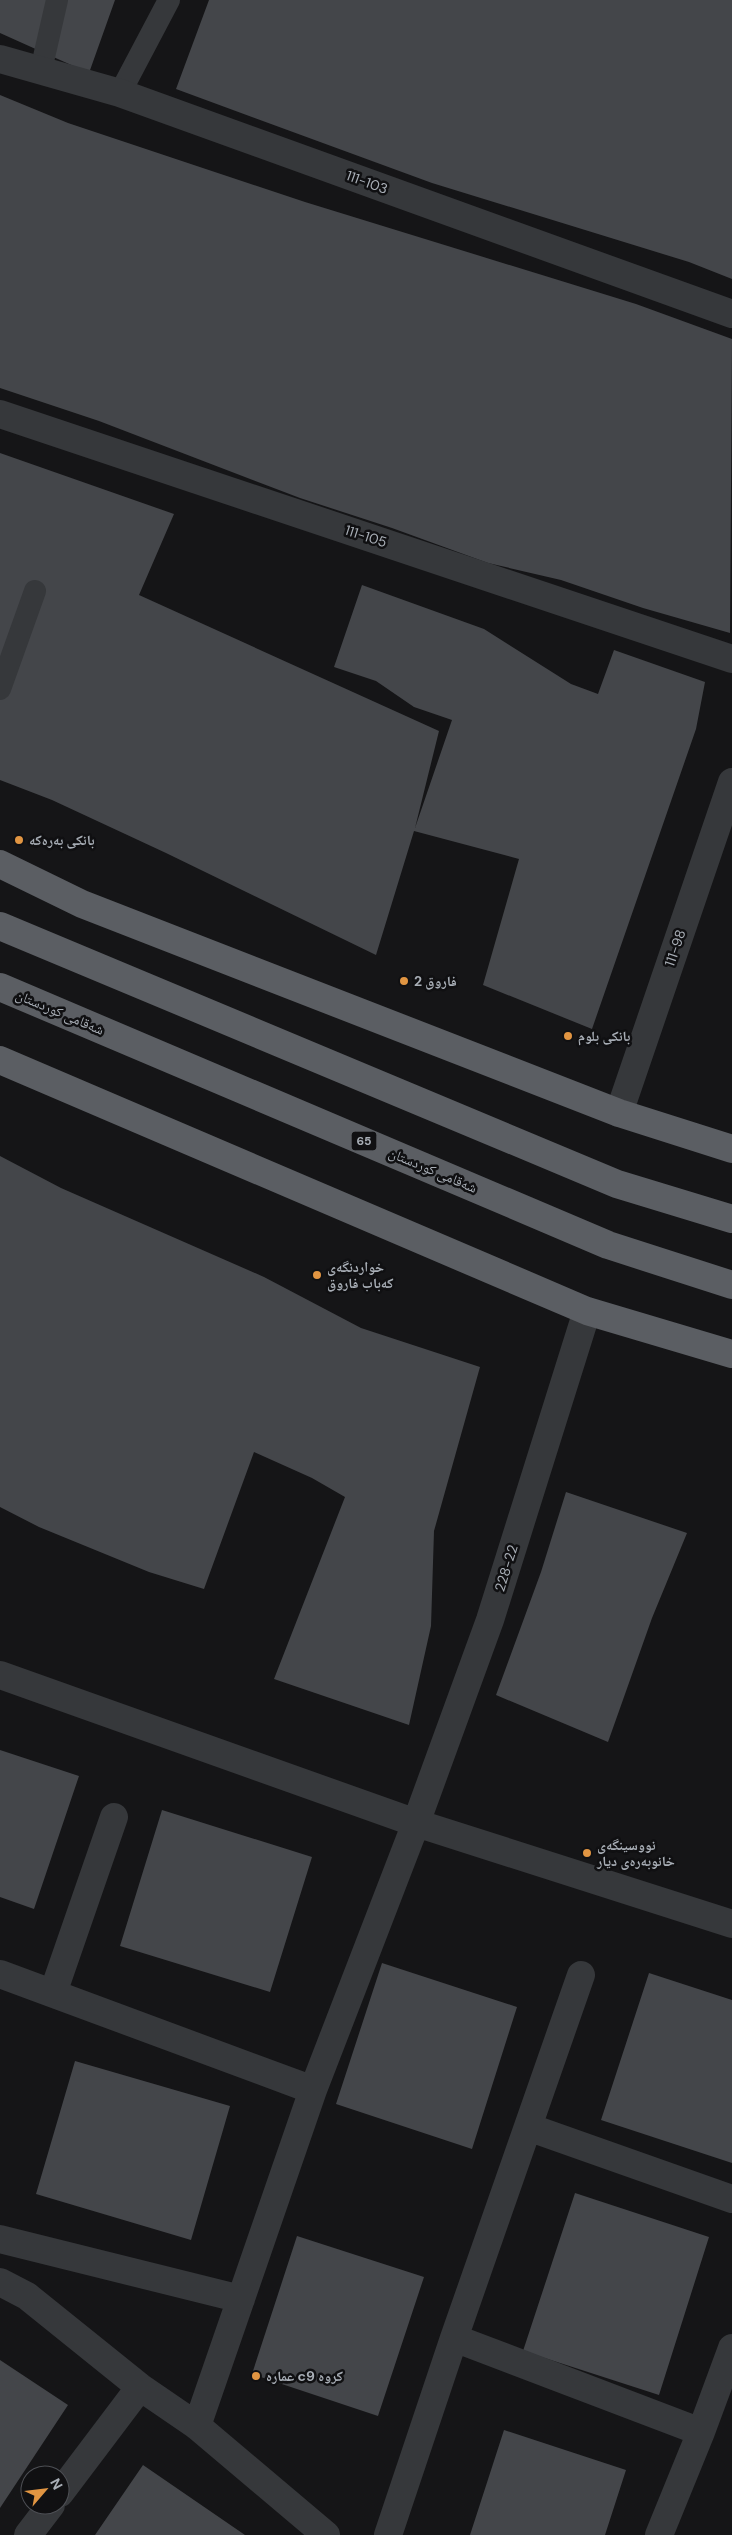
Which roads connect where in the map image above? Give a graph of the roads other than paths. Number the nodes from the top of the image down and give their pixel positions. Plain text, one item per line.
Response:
1 (57, 0) edge
2 (169, 0) edge
3 (0, 59) edge
4 (42, 70) junction
5 (120, 93) junction
6 (732, 314) edge
7 (0, 414) edge
8 (35, 591) dead end
9 (732, 659) edge
10 (0, 689) edge
11 (732, 782) edge
12 (0, 864) edge
13 (0, 926) edge
14 (0, 987) edge
15 (0, 1060) edge
16 (618, 1113) junction
17 (732, 1149) edge
18 (732, 1218) edge
19 (732, 1286) edge
20 (587, 1311) junction
21 (732, 1354) edge
22 (0, 1675) edge
23 (114, 1817) dead end
24 (416, 1822) junction
25 (732, 1924) edge
26 (0, 1974) edge
27 (581, 1975) dead end
28 (53, 1993) junction
29 (313, 2090) junction
30 (528, 2127) junction
31 (732, 2199) edge
32 (0, 2239) edge
33 (0, 2282) edge
34 (241, 2299) junction
35 (454, 2338) junction
36 (732, 2348) edge
37 (140, 2387) junction
38 (197, 2426) junction
39 (702, 2432) junction
40 (70, 2480) edge
41 (43, 2515) edge
42 (28, 2535) edge
43 (326, 2535) edge
44 (388, 2535) edge
45 (659, 2535) edge

1 - 4 lane
2 - 5 lane
3 - 4 street, 111-103
4 - 5 street, 111-103
5 - 6 street, 111-103
7 - 9 street, 111-105
8 - 10 lane
11 - 16 street, 111-98
12 - 16 highway
13 - 18 highway
14 - 19 highway, شەقامی کوردستان / 65
15 - 20 highway
16 - 17 highway
20 - 21 highway
20 - 24 street, 228-22
22 - 24 street
23 - 28 street
24 - 25 street
24 - 29 street, 228-22
26 - 28 street
27 - 30 street
28 - 29 street
29 - 34 street, 228-22
30 - 31 street
30 - 35 street
32 - 34 street
33 - 37 street
34 - 38 street, 228-22
35 - 39 street
35 - 44 street
36 - 39 street
37 - 38 street
37 - 40 street
38 - 43 street
39 - 45 street
41 - 42 street

